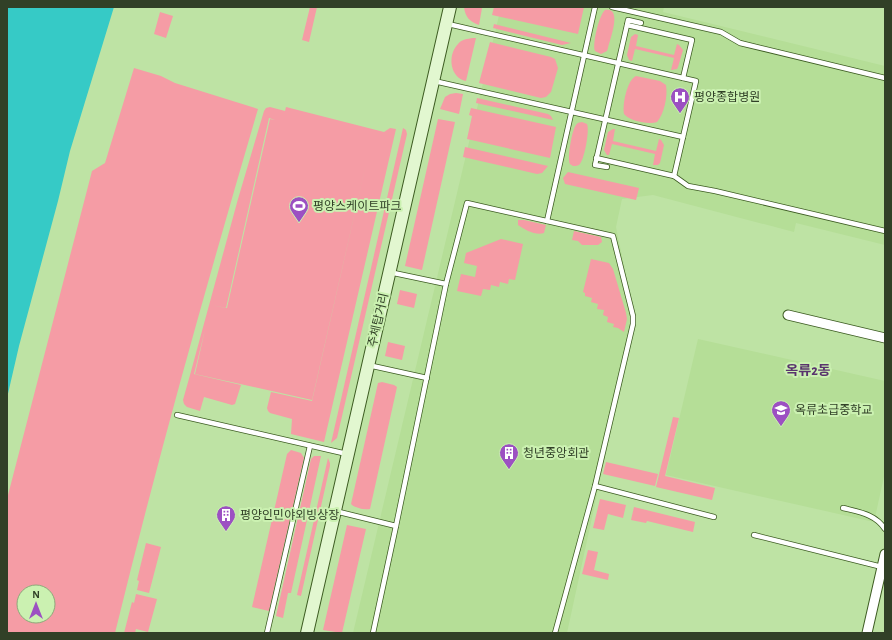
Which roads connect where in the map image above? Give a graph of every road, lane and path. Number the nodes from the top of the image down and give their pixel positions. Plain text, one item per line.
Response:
1 (450, 7) edge
2 (595, 7) edge
3 (612, 7) edge
4 (641, 22) dead end
5 (446, 24) junction
6 (627, 25) junction
7 (584, 55) junction
8 (618, 63) junction
9 (684, 78) junction
10 (885, 78) edge
11 (433, 81) junction
12 (572, 112) junction
13 (605, 120) junction
14 (683, 137) junction
15 (596, 158) junction
16 (607, 168) dead end
17 (674, 176) junction
18 (547, 221) junction
19 (885, 231) edge
20 (389, 272) junction
21 (446, 284) junction
22 (788, 315) dead end
23 (885, 338) edge
24 (368, 365) junction
25 (427, 378) junction
26 (176, 415) dead end
27 (310, 446) junction
28 (347, 454) junction
29 (595, 486) junction
30 (843, 508) dead end
31 (335, 511) junction
32 (714, 517) dead end
33 (396, 526) junction
34 (885, 529) edge
35 (754, 535) dead end
36 (884, 560) edge
37 (268, 633) edge
38 (308, 633) edge
39 (373, 633) edge
40 (555, 633) edge
41 (868, 633) edge

1 - 5 main road, 주체탑거리
2 - 7 lane
3 - 10 lane
4 - 6 lane
5 - 7 lane
5 - 11 main road, 주체탑거리
6 - 8 lane
6 - 9 lane
7 - 8 lane
7 - 12 lane
8 - 9 lane
8 - 13 lane
9 - 14 lane
11 - 12 lane
11 - 20 main road, 주체탑거리
12 - 13 lane
12 - 18 lane
13 - 14 lane
13 - 15 lane
14 - 17 lane
15 - 16 lane
15 - 17 lane
17 - 19 lane
18 - 21 lane
18 - 29 lane
20 - 21 lane
20 - 24 main road, 주체탑거리
21 - 25 lane
22 - 23 street
24 - 25 lane
24 - 28 main road, 주체탑거리
25 - 33 lane
26 - 27 lane
27 - 28 lane
27 - 37 lane
28 - 31 main road, 주체탑거리
29 - 32 lane
29 - 40 lane
30 - 34 lane
31 - 33 lane
31 - 38 main road, 주체탑거리
33 - 39 lane
35 - 36 lane
36 - 41 street

